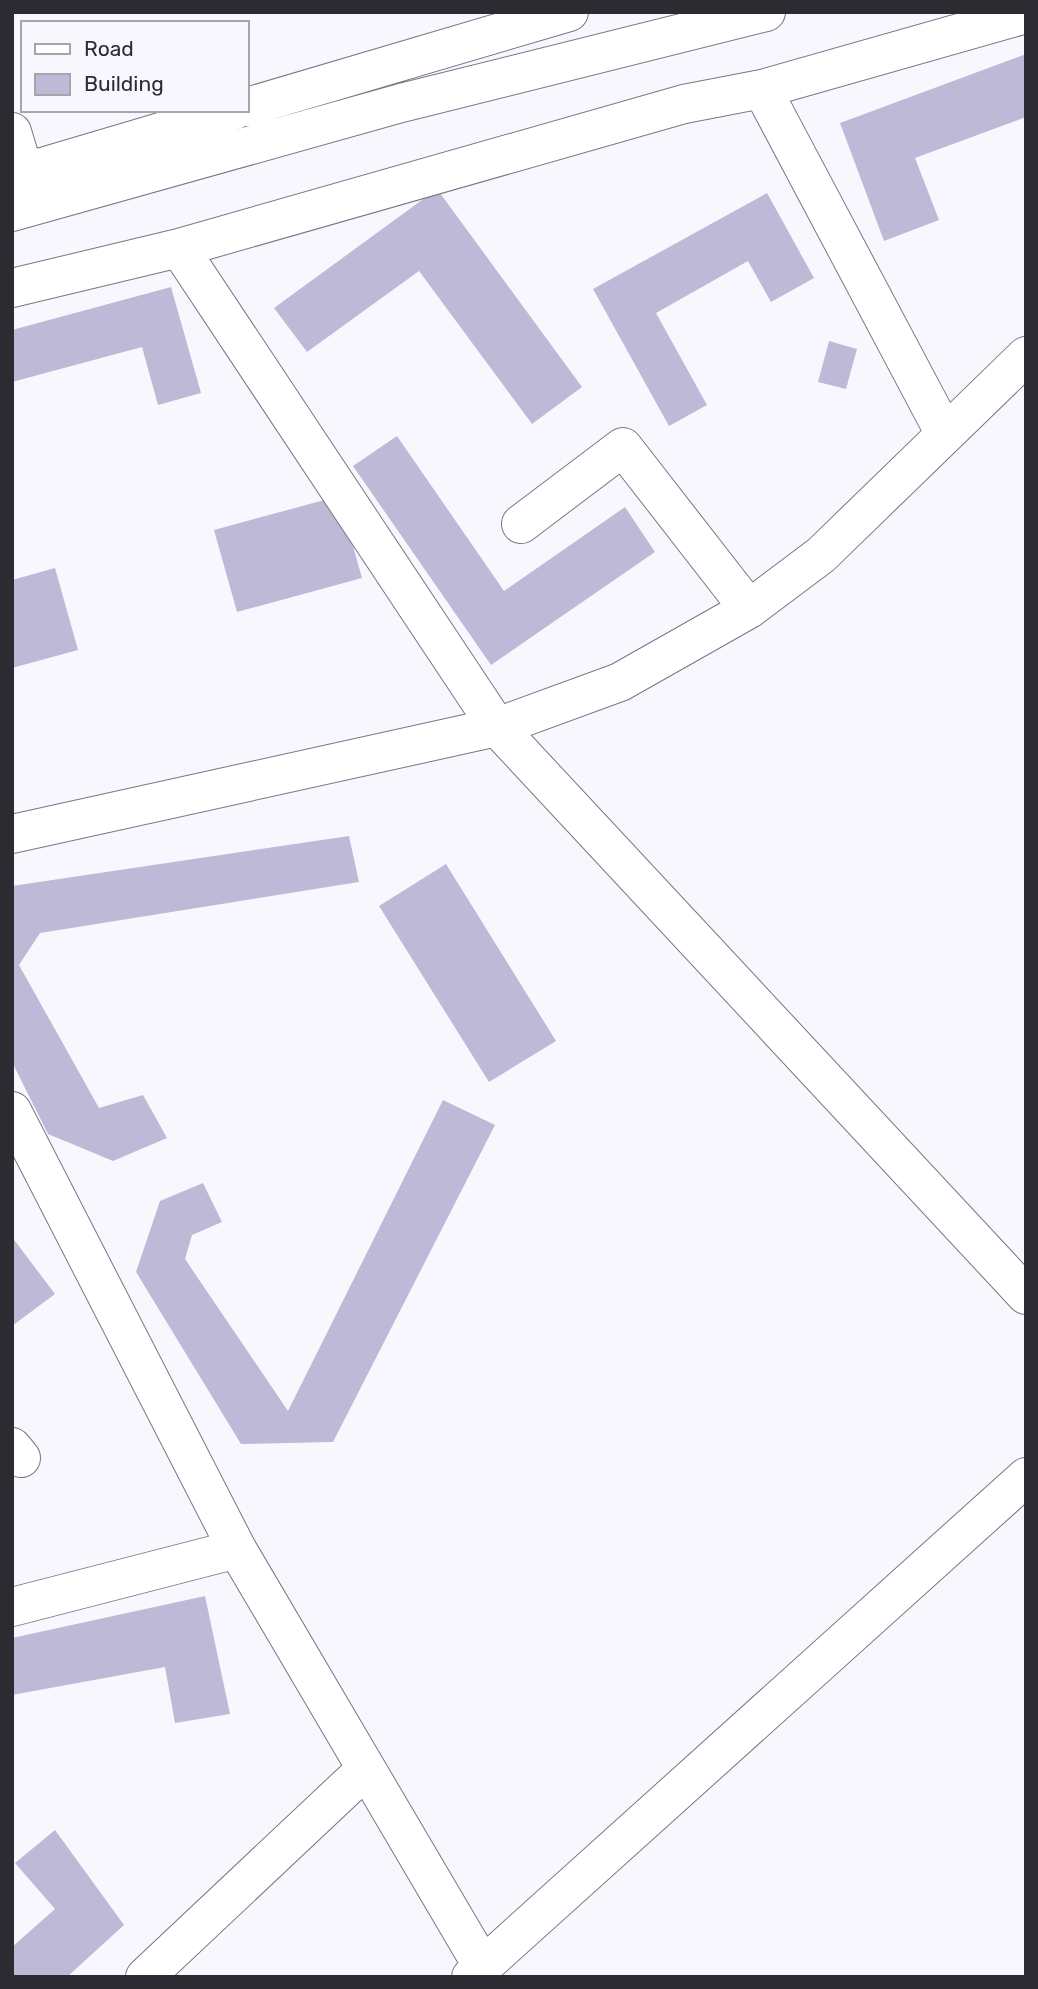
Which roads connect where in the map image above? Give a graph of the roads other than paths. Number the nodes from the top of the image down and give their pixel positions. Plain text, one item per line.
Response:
1 (569, 12) edge
2 (766, 12) edge
3 (1026, 14) edge
4 (762, 89) junction
5 (248, 107) edge
6 (230, 112) edge
7 (12, 132) edge
8 (21, 192) edge
9 (178, 248) junction
10 (12, 288) edge
11 (1026, 356) edge
12 (945, 433) junction
13 (521, 524) dead end
14 (749, 608) junction
15 (497, 727) junction
16 (12, 834) edge
17 (12, 1111) edge
18 (1026, 1295) edge
19 (1026, 1477) edge
20 (237, 1549) junction
21 (12, 1607) edge
22 (365, 1770) junction
23 (477, 1972) edge
24 (145, 1977) edge

1 - 5 street
2 - 8 street
3 - 4 street
4 - 9 street
4 - 12 street
6 - 8 street
7 - 8 street
9 - 10 street
9 - 15 street
11 - 12 street
12 - 14 street
13 - 14 street
14 - 15 street
15 - 16 street
15 - 18 street
17 - 20 street
19 - 23 street
20 - 21 street
20 - 22 street
22 - 23 street
22 - 24 street

